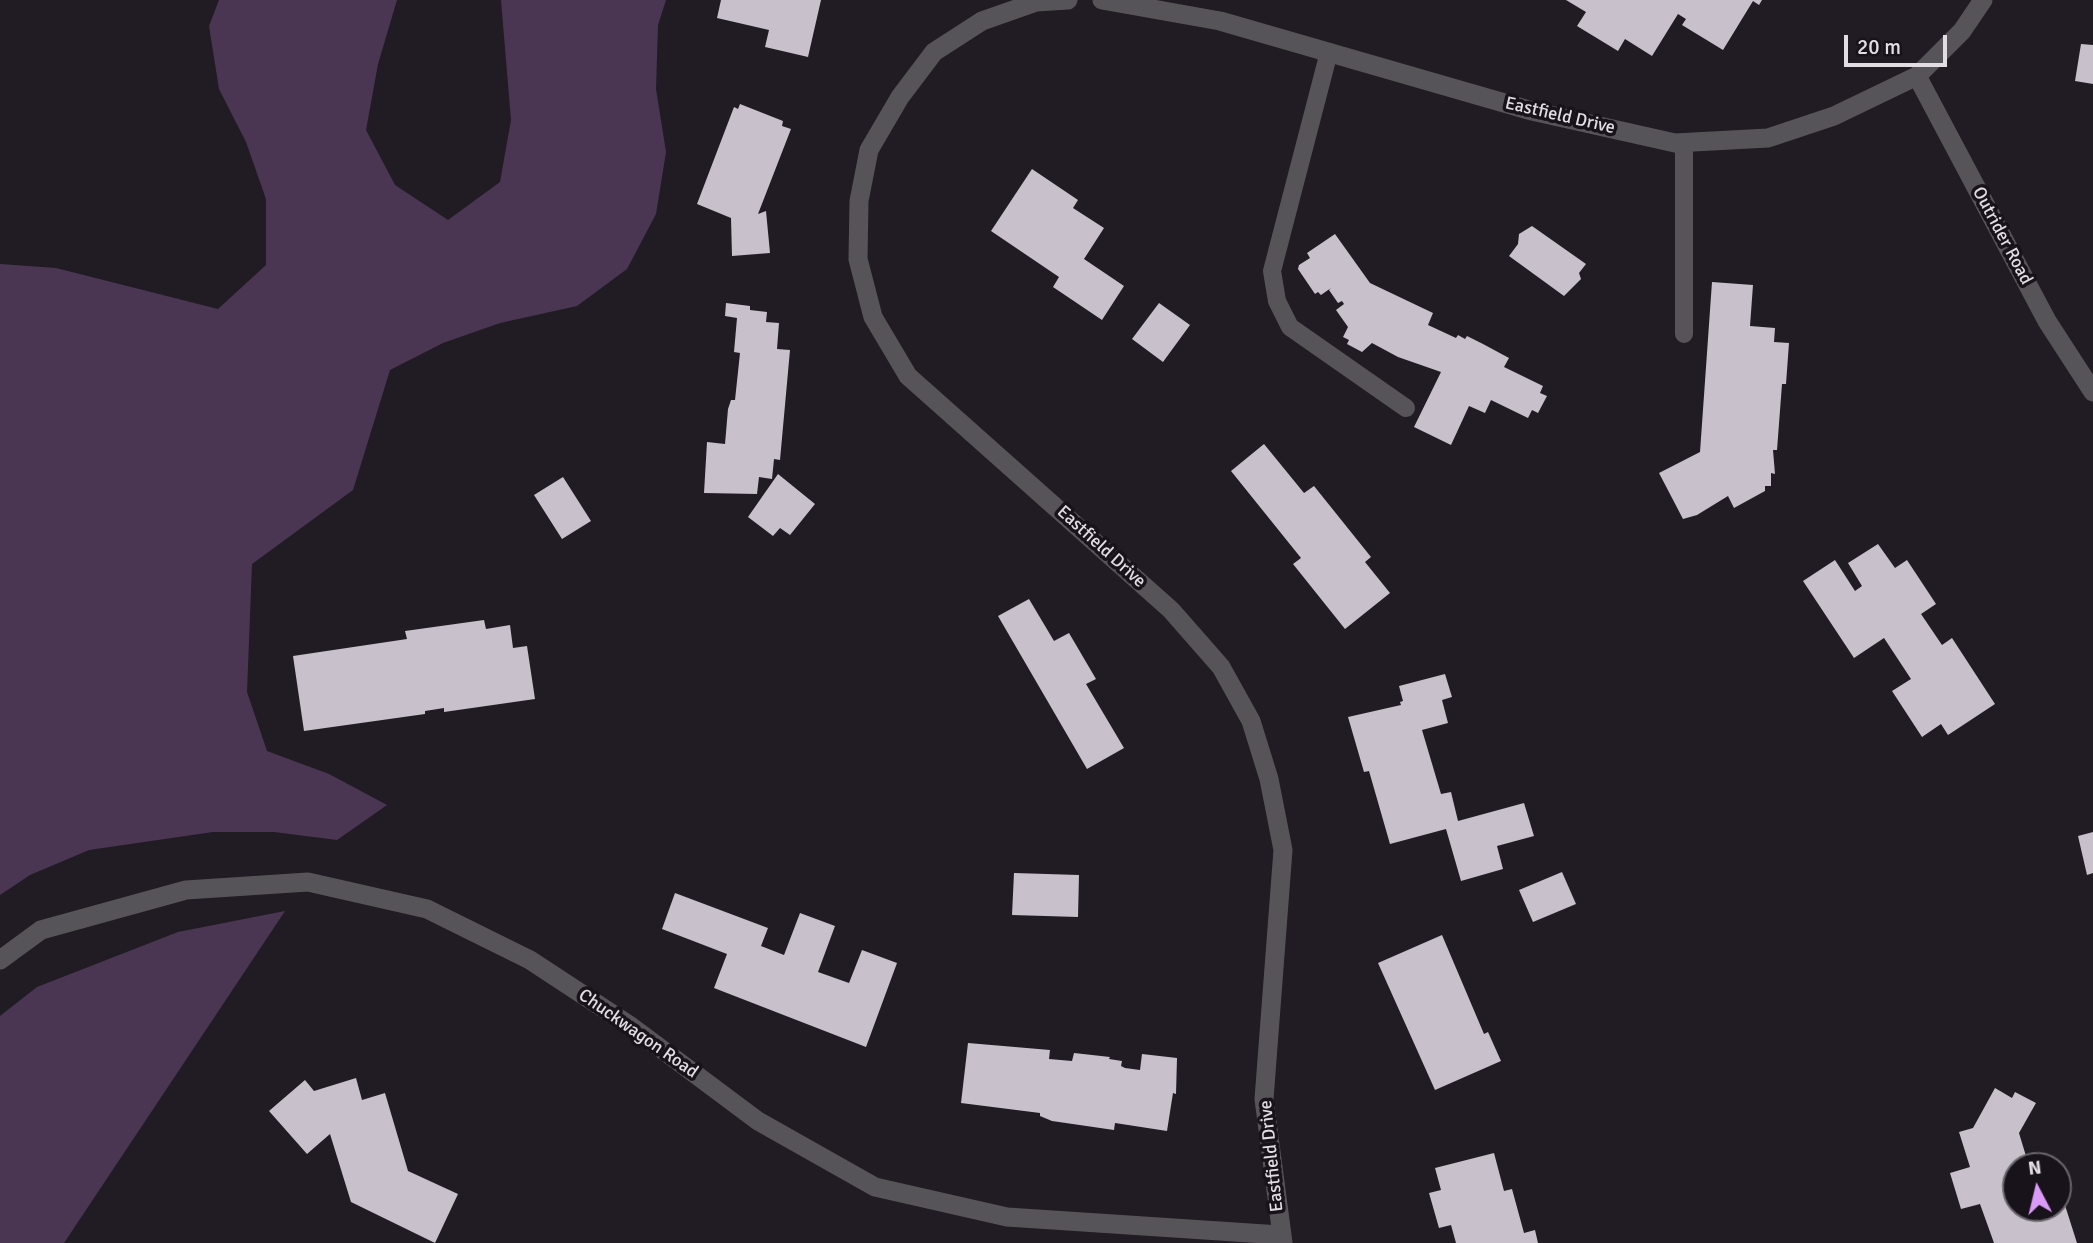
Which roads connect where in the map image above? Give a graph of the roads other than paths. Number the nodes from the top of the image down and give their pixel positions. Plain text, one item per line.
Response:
1 (1068, 0) edge
2 (1102, 0) edge
3 (1983, 0) edge
4 (1329, 52) junction
5 (1917, 76) junction
6 (1684, 142) junction
7 (1684, 334) dead end
8 (2093, 392) edge
9 (1406, 408) dead end
10 (0, 960) edge
11 (1282, 1239) edge

1 - 11 street, Eastfield Drive
2 - 4 street, Eastfield Drive
3 - 5 street, Eastfield Drive
4 - 6 street, Eastfield Drive
4 - 9 lane
5 - 6 street, Eastfield Drive
5 - 8 street, Outrider Road
6 - 7 lane
10 - 11 street, Chuckwagon Road

